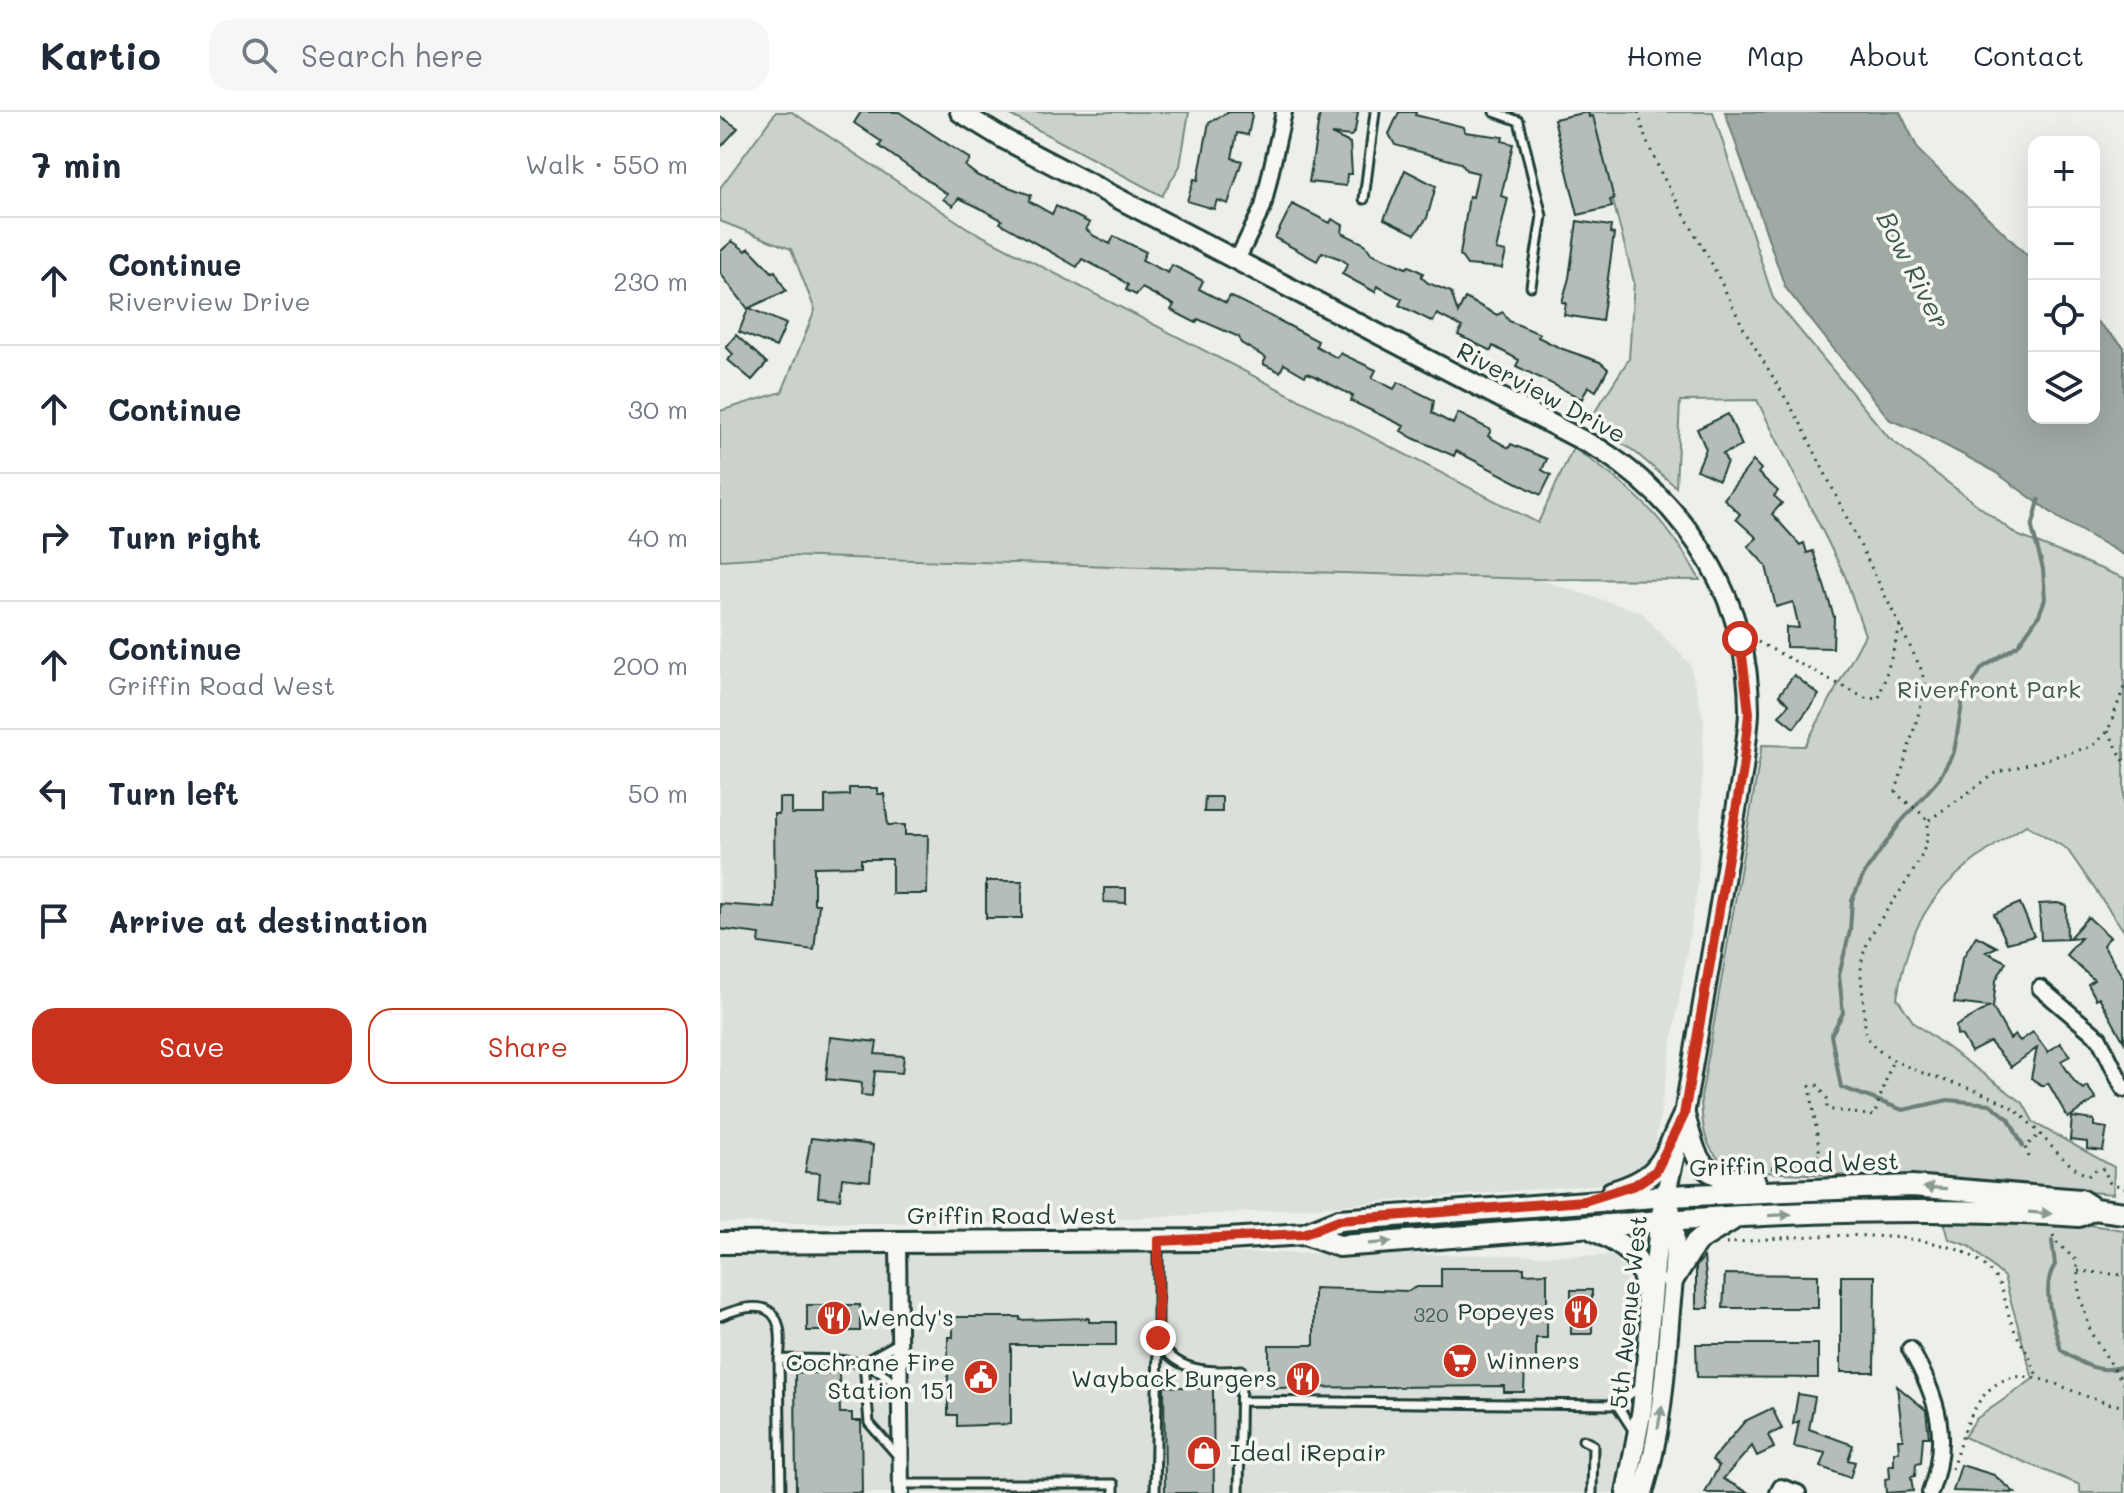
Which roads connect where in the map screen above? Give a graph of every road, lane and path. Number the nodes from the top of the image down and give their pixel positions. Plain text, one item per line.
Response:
1 (960, 112) edge
2 (1284, 112) edge
3 (1375, 112) edge
4 (1494, 112) edge
5 (1638, 112) edge
6 (1364, 199) dead end
7 (1237, 260) junction
8 (1531, 286) dead end
9 (1901, 625) junction
10 (1754, 640) dead end
11 (2124, 687) edge
12 (2108, 731) junction
13 (2124, 761) edge
14 (1927, 820) junction
15 (2040, 988) dead end
16 (1893, 1059) junction
17 (2124, 1089) edge
18 (1684, 1115) junction
19 (2040, 1134) junction
20 (2029, 1157) dead end
21 (1758, 1167) dead end
22 (2124, 1188) edge
23 (1798, 1189) junction
24 (1668, 1196) junction
25 (1584, 1201) junction
26 (2094, 1209) junction
27 (2123, 1209) edge
28 (1737, 1217) junction
29 (1667, 1222) junction
30 (1588, 1228) junction
31 (1304, 1234) junction
32 (2053, 1235) dead end
33 (1158, 1241) junction
34 (1739, 1242) dead end
35 (720, 1243) edge
36 (898, 1243) junction
37 (2078, 1271) junction
38 (2124, 1275) edge
39 (1672, 1281) junction
40 (720, 1305) edge
41 (723, 1315) edge
42 (1649, 1316) junction
43 (1158, 1338) junction
44 (900, 1342) junction
45 (1910, 1349) dead end
46 (779, 1359) junction
47 (864, 1362) junction
48 (2037, 1378) junction
49 (1645, 1379) junction
50 (2123, 1382) edge
51 (900, 1393) junction
52 (1241, 1401) junction
53 (1617, 1405) junction
54 (2124, 1406) edge
55 (1639, 1439) junction
56 (1583, 1440) dead end
57 (901, 1459) junction
58 (1950, 1476) dead end
59 (901, 1488) edge
60 (781, 1493) edge
61 (1114, 1493) edge
62 (1155, 1493) edge
63 (1239, 1493) edge
64 (1592, 1493) edge
65 (1626, 1493) edge
66 (1643, 1493) edge
67 (1778, 1493) edge
68 (1798, 1493) edge
69 (1930, 1493) edge

1 - 7 street, Riverview Drive
2 - 7 street
3 - 6 lane
4 - 8 lane
5 - 9 path
7 - 18 street, Riverview Drive
9 - 10 path
9 - 14 path
11 - 12 path
12 - 13 path
12 - 14 path
14 - 16 path
15 - 17 street
16 - 19 path
16 - 21 path
18 - 23 main road
18 - 24 street, Riverview Drive
18 - 25 main road
19 - 20 path
19 - 22 path
23 - 24 main road, Griffin Road West
26 -> 23 main road, Griffin Road West
24 - 25 main road, Griffin Road West
24 - 29 street, 5th Avenue West
25 - 31 main road, Griffin Road West
26 - 27 main road, Griffin Road West
28 -> 26 main road, Griffin Road West
28 - 29 main road, Griffin Road West
28 - 39 main road
29 - 30 main road, Griffin Road West
29 - 39 street, 5th Avenue West
29 - 42 street, 5th Avenue West
31 -> 30 main road, Griffin Road West
30 - 42 main road
31 - 33 main road, Griffin Road West
32 - 37 path
33 - 36 main road, Griffin Road West
33 - 43 lane
34 - 48 path
35 - 36 main road, Griffin Road West
36 - 44 street
37 - 38 path
37 - 50 path
66 -> 39 street, 5th Avenue West
40 - 41 lane
41 - 46 lane
42 - 49 street, 5th Avenue West
43 - 52 lane
43 - 62 lane
44 - 47 lane
44 - 51 street
45 - 69 street
46 - 47 lane
46 - 60 lane
47 - 51 lane
47 - 57 lane
48 - 54 path
48 - 58 path
49 - 53 lane
49 - 55 street, 5th Avenue West
51 - 57 street
52 - 53 lane
52 - 63 lane
53 - 55 lane
55 - 65 street, 5th Avenue West
56 - 64 lane
57 - 59 street
59 - 61 lane
67 - 68 street

